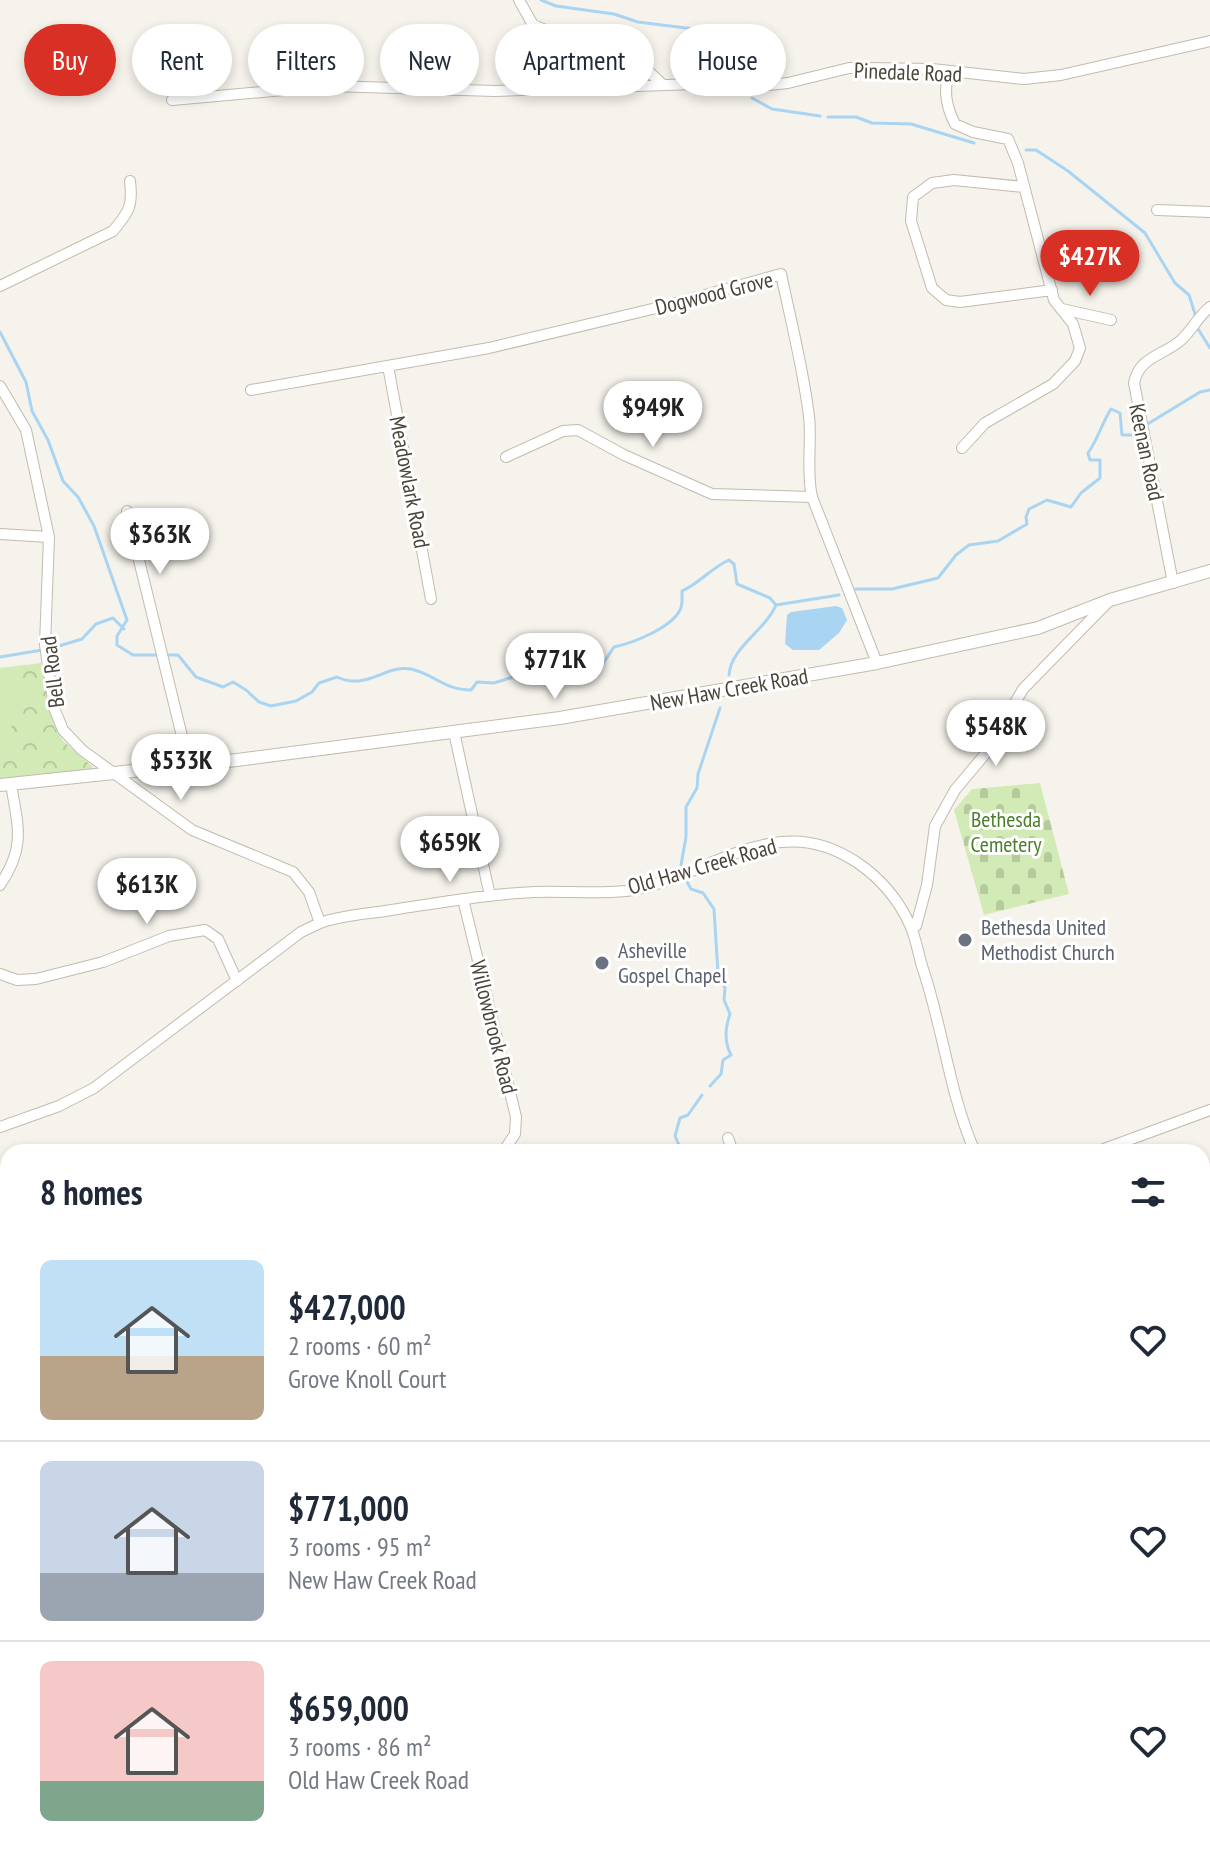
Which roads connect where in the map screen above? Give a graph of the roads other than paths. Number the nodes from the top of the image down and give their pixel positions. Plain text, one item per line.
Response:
1 (519, 0) edge
2 (1210, 41) edge
3 (948, 72) junction
4 (662, 84) junction
5 (172, 100) dead end
6 (130, 181) dead end
7 (1024, 187) junction
8 (1157, 210) dead end
9 (1210, 212) edge
10 (0, 286) edge
11 (1052, 290) junction
12 (1210, 307) edge
13 (1062, 309) junction
14 (1111, 320) dead end
15 (388, 366) junction
16 (0, 386) edge
17 (251, 390) dead end
18 (962, 448) dead end
19 (506, 457) dead end
20 (812, 497) junction
21 (127, 511) dead end
22 (0, 534) edge
23 (49, 537) junction
24 (1210, 571) edge
25 (1173, 583) junction
26 (431, 599) dead end
27 (1110, 600) junction
28 (877, 663) junction
29 (454, 732) junction
30 (189, 765) junction
31 (115, 773) junction
32 (6, 785) edge
33 (0, 885) edge
34 (490, 896) junction
35 (463, 899) junction
36 (320, 923) junction
37 (911, 927) junction
38 (0, 974) edge
39 (237, 981) junction
40 (1210, 1110) edge
41 (0, 1127) edge
42 (728, 1138) dead end
43 (508, 1144) edge
44 (730, 1144) edge
45 (972, 1144) edge
46 (1118, 1144) edge

1 - 4 street
2 - 3 street, Pinedale Road
3 - 4 street, Pinedale Road
3 - 7 street
4 - 5 street, Pinedale Road
6 - 10 street
7 - 11 street
7 - 11 street
8 - 9 street
11 - 13 street
12 - 25 street, Keenan Road
13 - 14 street
13 - 18 street
15 - 17 street, Dogwood Grove
15 - 20 street, Dogwood Grove
15 - 26 street, Meadowlark Road
16 - 23 street, Bell Road
19 - 20 street
20 - 28 street, Dogwood Grove
21 - 30 street
22 - 23 street
23 - 31 street, Bell Road
24 - 25 street, New Haw Creek Road
25 - 27 street, New Haw Creek Road
27 - 28 street, New Haw Creek Road
27 - 37 street
28 - 29 street, New Haw Creek Road
29 - 30 street, New Haw Creek Road
29 - 34 street
30 - 31 street, New Haw Creek Road
31 - 32 street, New Haw Creek Road
31 - 36 street, Bell Road
32 - 33 street
34 - 35 street, Old Haw Creek Road
34 - 37 street, Old Haw Creek Road
35 - 36 street, Old Haw Creek Road
35 - 43 street, Willowbrook Road
36 - 39 street, Old Haw Creek Road
37 - 45 street, Old Haw Creek Road
38 - 39 street
39 - 41 street, Old Haw Creek Road
40 - 46 street
42 - 44 street

